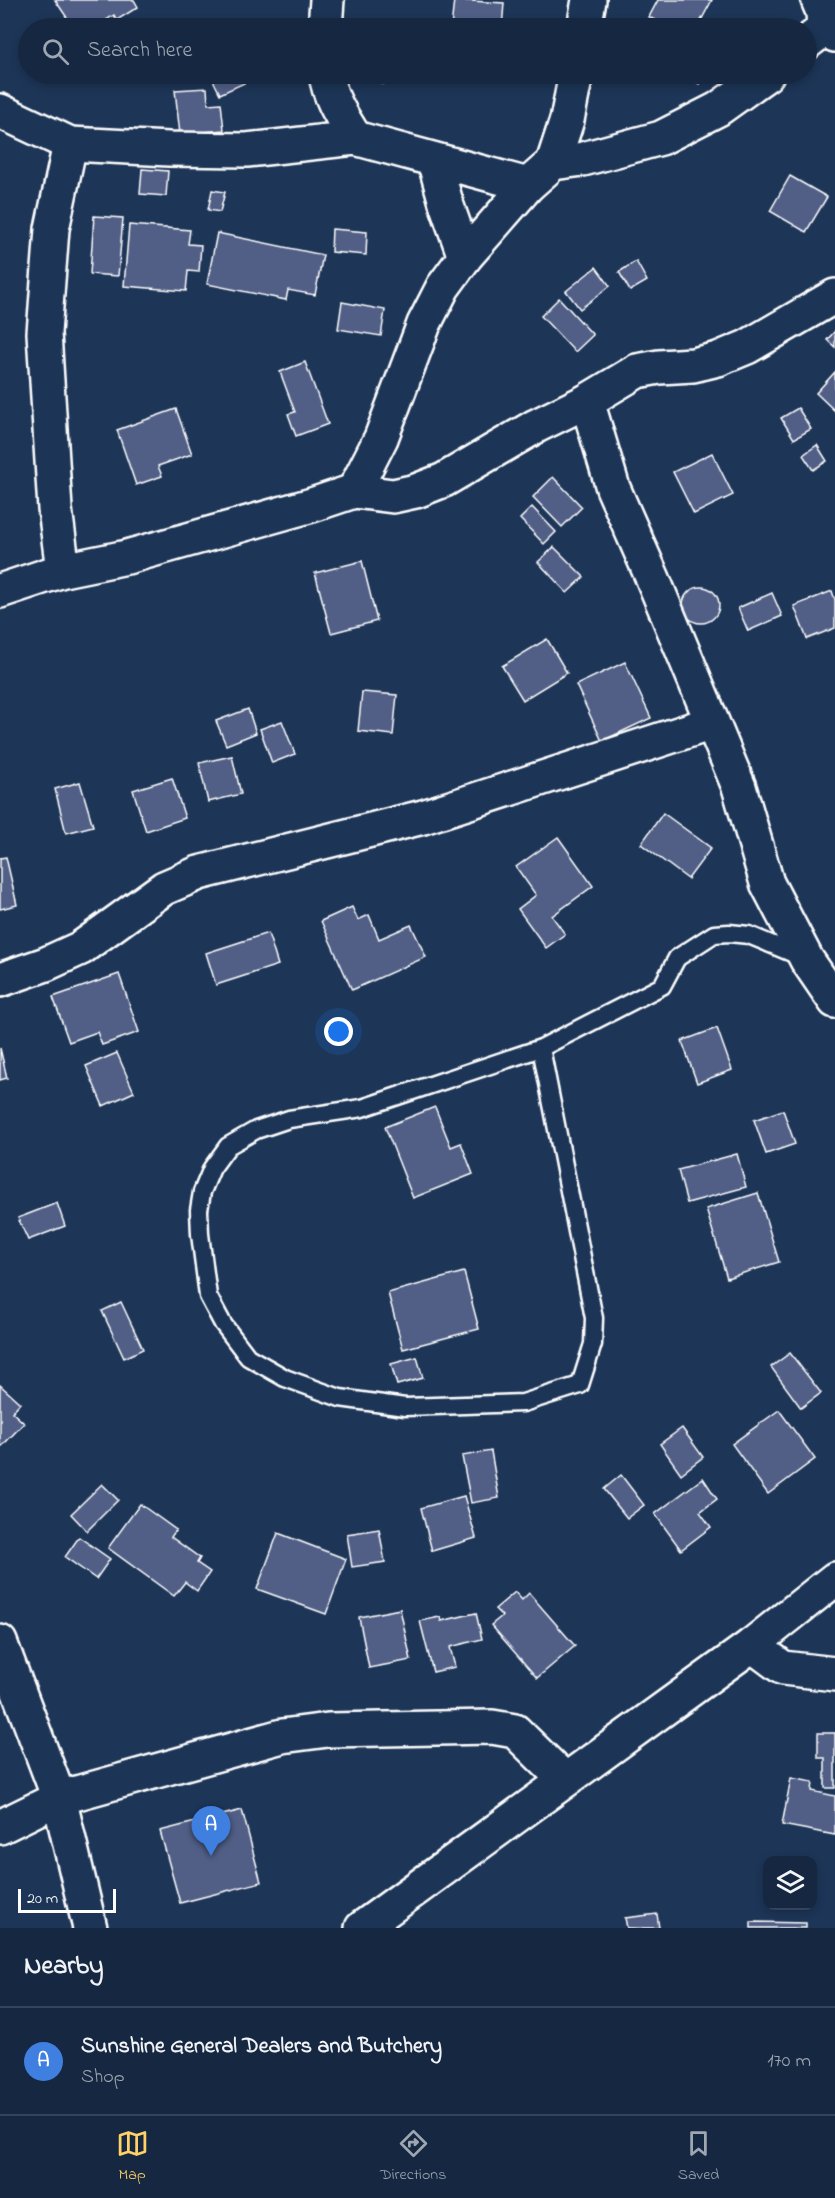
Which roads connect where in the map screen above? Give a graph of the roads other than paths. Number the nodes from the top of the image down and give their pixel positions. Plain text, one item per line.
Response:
1 (327, 0) edge
2 (590, 0) edge
3 (326, 18) edge
4 (586, 18) edge
5 (327, 84) edge
6 (574, 84) edge
7 (753, 84) edge
8 (0, 111) edge
9 (355, 138) junction
10 (70, 144) junction
11 (434, 160) junction
12 (553, 163) junction
13 (528, 185) junction
14 (465, 257) junction
15 (835, 296) edge
16 (588, 400) junction
17 (354, 491) junction
18 (63, 570) junction
19 (0, 591) edge
20 (712, 723) junction
21 (807, 960) junction
22 (0, 980) edge
23 (835, 1001) edge
24 (541, 1048) junction
25 (835, 1579) edge
26 (0, 1642) edge
27 (752, 1645) junction
28 (835, 1674) edge
29 (564, 1779) junction
30 (59, 1798) junction
31 (0, 1827) edge
32 (90, 1928) edge
33 (362, 1928) edge

1 - 3 street
2 - 4 street
5 - 9 street
6 - 12 street
7 - 12 street
8 - 10 street
9 - 10 street
9 - 11 street
10 - 18 street
11 - 13 street
11 - 14 street
12 - 13 street
13 - 14 street
14 - 17 street
15 - 16 street
16 - 17 street
16 - 20 street
17 - 18 street
18 - 19 street
20 - 21 street
20 - 22 street
21 - 23 street
21 - 24 lane
24 - 24 lane
25 - 27 street
26 - 30 street
27 - 28 street
27 - 29 street
29 - 30 street
29 - 33 street
30 - 31 street
30 - 32 street

